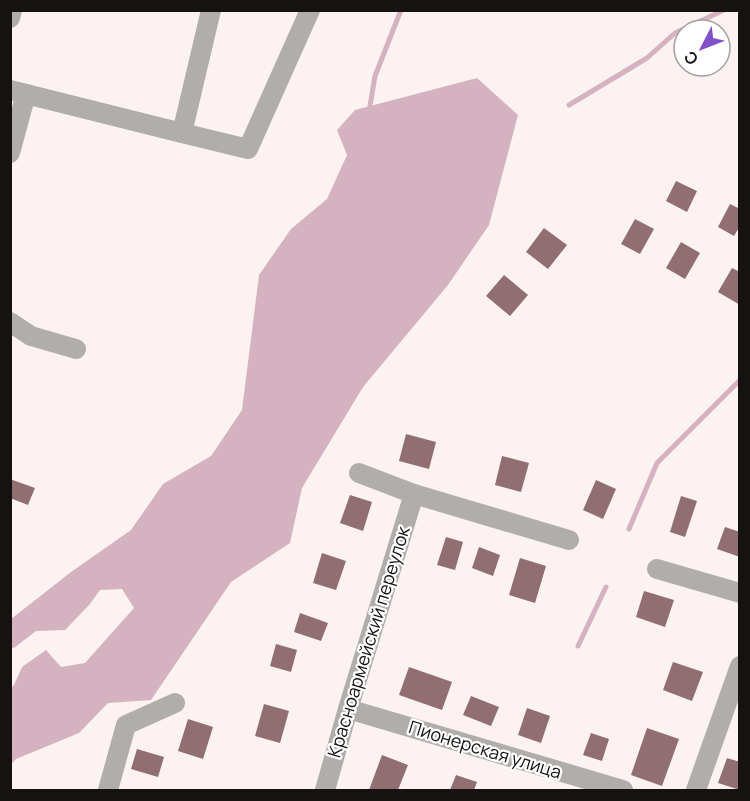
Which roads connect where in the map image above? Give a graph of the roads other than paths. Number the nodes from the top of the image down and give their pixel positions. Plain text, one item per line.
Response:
1 (12, 10) edge
2 (211, 10) edge
3 (310, 10) edge
4 (10, 18) edge
5 (18, 92) edge
6 (182, 133) junction
7 (10, 153) edge
8 (10, 322) edge
9 (75, 349) dead end
10 (359, 473) dead end
11 (414, 494) junction
12 (569, 540) dead end
13 (657, 569) dead end
14 (740, 593) edge
15 (740, 666) edge
16 (175, 703) dead end
17 (348, 709) junction
18 (108, 790) edge
19 (325, 790) edge
20 (623, 790) edge
21 (696, 790) edge

1 - 4 street
2 - 6 street
3 - 6 street
5 - 6 street
5 - 7 street
8 - 9 street
10 - 11 street
11 - 12 street
11 - 17 street, Красноармейский переулок
13 - 14 street
15 - 21 street
16 - 18 street
17 - 19 street, Красноармейский переулок
17 - 20 street, Пионерская улица

